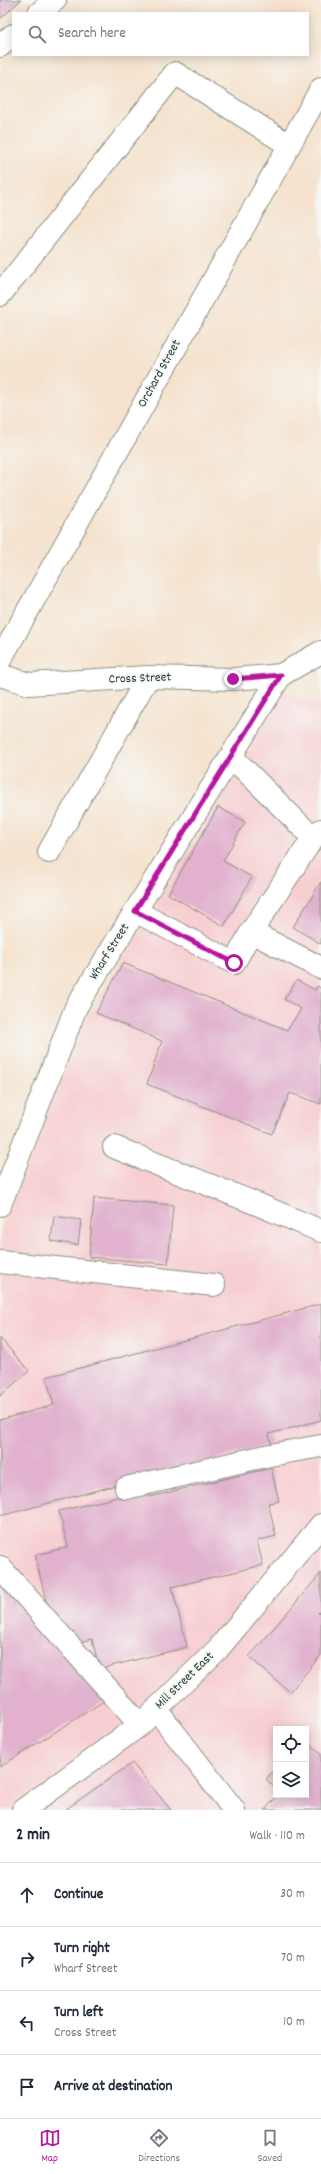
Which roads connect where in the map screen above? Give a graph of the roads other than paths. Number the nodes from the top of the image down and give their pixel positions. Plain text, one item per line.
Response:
1 (55, 0) edge
2 (41, 12) edge
3 (12, 36) edge
4 (0, 46) edge
5 (321, 89) edge
6 (289, 145) junction
7 (0, 295) edge
8 (321, 652) edge
9 (0, 660) edge
10 (0, 675) edge
11 (281, 675) junction
12 (148, 677) junction
13 (231, 756) junction
14 (317, 834) edge
15 (49, 852) dead end
16 (135, 911) junction
17 (251, 932) junction
18 (321, 968) edge
19 (114, 1147) dead end
20 (0, 1205) edge
21 (321, 1231) edge
22 (0, 1262) edge
23 (214, 1285) dead end
24 (321, 1446) edge
25 (126, 1488) dead end
26 (321, 1525) edge
27 (0, 1567) edge
28 (156, 1709) junction
29 (140, 1726) junction
30 (24, 1810) edge
31 (234, 1810) edge

1 - 2 street
3 - 4 street
5 - 6 street, Orchard Street
6 - 7 street
6 - 9 street, Orchard Street
8 - 11 street, Wharf Street
10 - 12 street, Cross Street
11 - 12 street, Cross Street
11 - 13 street, Wharf Street
12 - 15 street
13 - 14 street
13 - 16 street, Wharf Street
14 - 17 street
16 - 17 street
16 - 20 street, Wharf Street
17 - 18 street
19 - 21 street
22 - 23 street
24 - 25 street
26 - 28 street, Mill Street East
27 - 29 street
28 - 29 street, Mill Street East
28 - 31 street
29 - 30 street, Mill Street East

